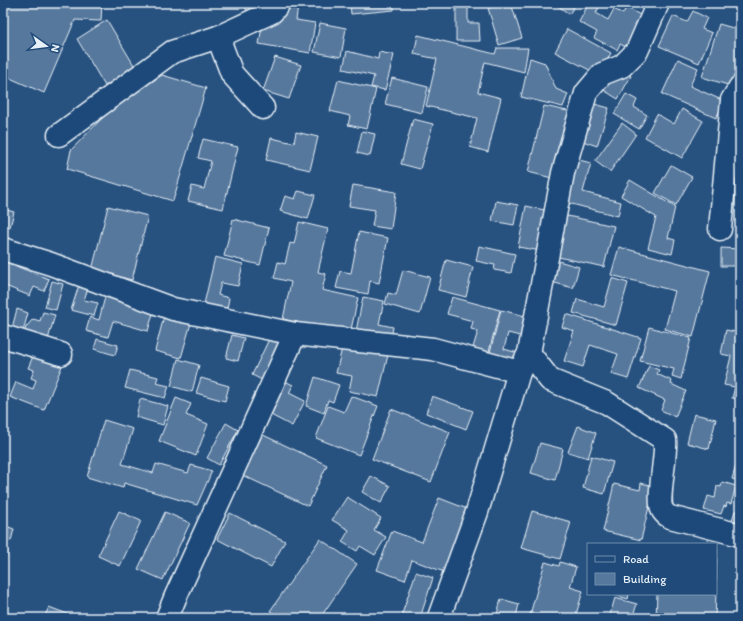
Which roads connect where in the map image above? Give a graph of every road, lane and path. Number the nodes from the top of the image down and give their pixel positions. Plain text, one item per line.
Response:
1 (279, 3) edge
2 (658, 3) edge
3 (218, 36) junction
4 (740, 87) edge
5 (263, 108) dead end
6 (59, 135) dead end
7 (720, 228) dead end
8 (3, 249) edge
9 (295, 334) junction
10 (3, 336) edge
11 (529, 353) junction
12 (61, 354) dead end
13 (519, 372) junction
14 (740, 535) edge
15 (167, 618) edge
16 (440, 618) edge

1 - 3 street
2 - 11 street
3 - 5 street
3 - 6 street
4 - 7 street
8 - 9 street
9 - 13 street
9 - 15 street
10 - 12 street
11 - 13 street
11 - 14 street
13 - 16 street

